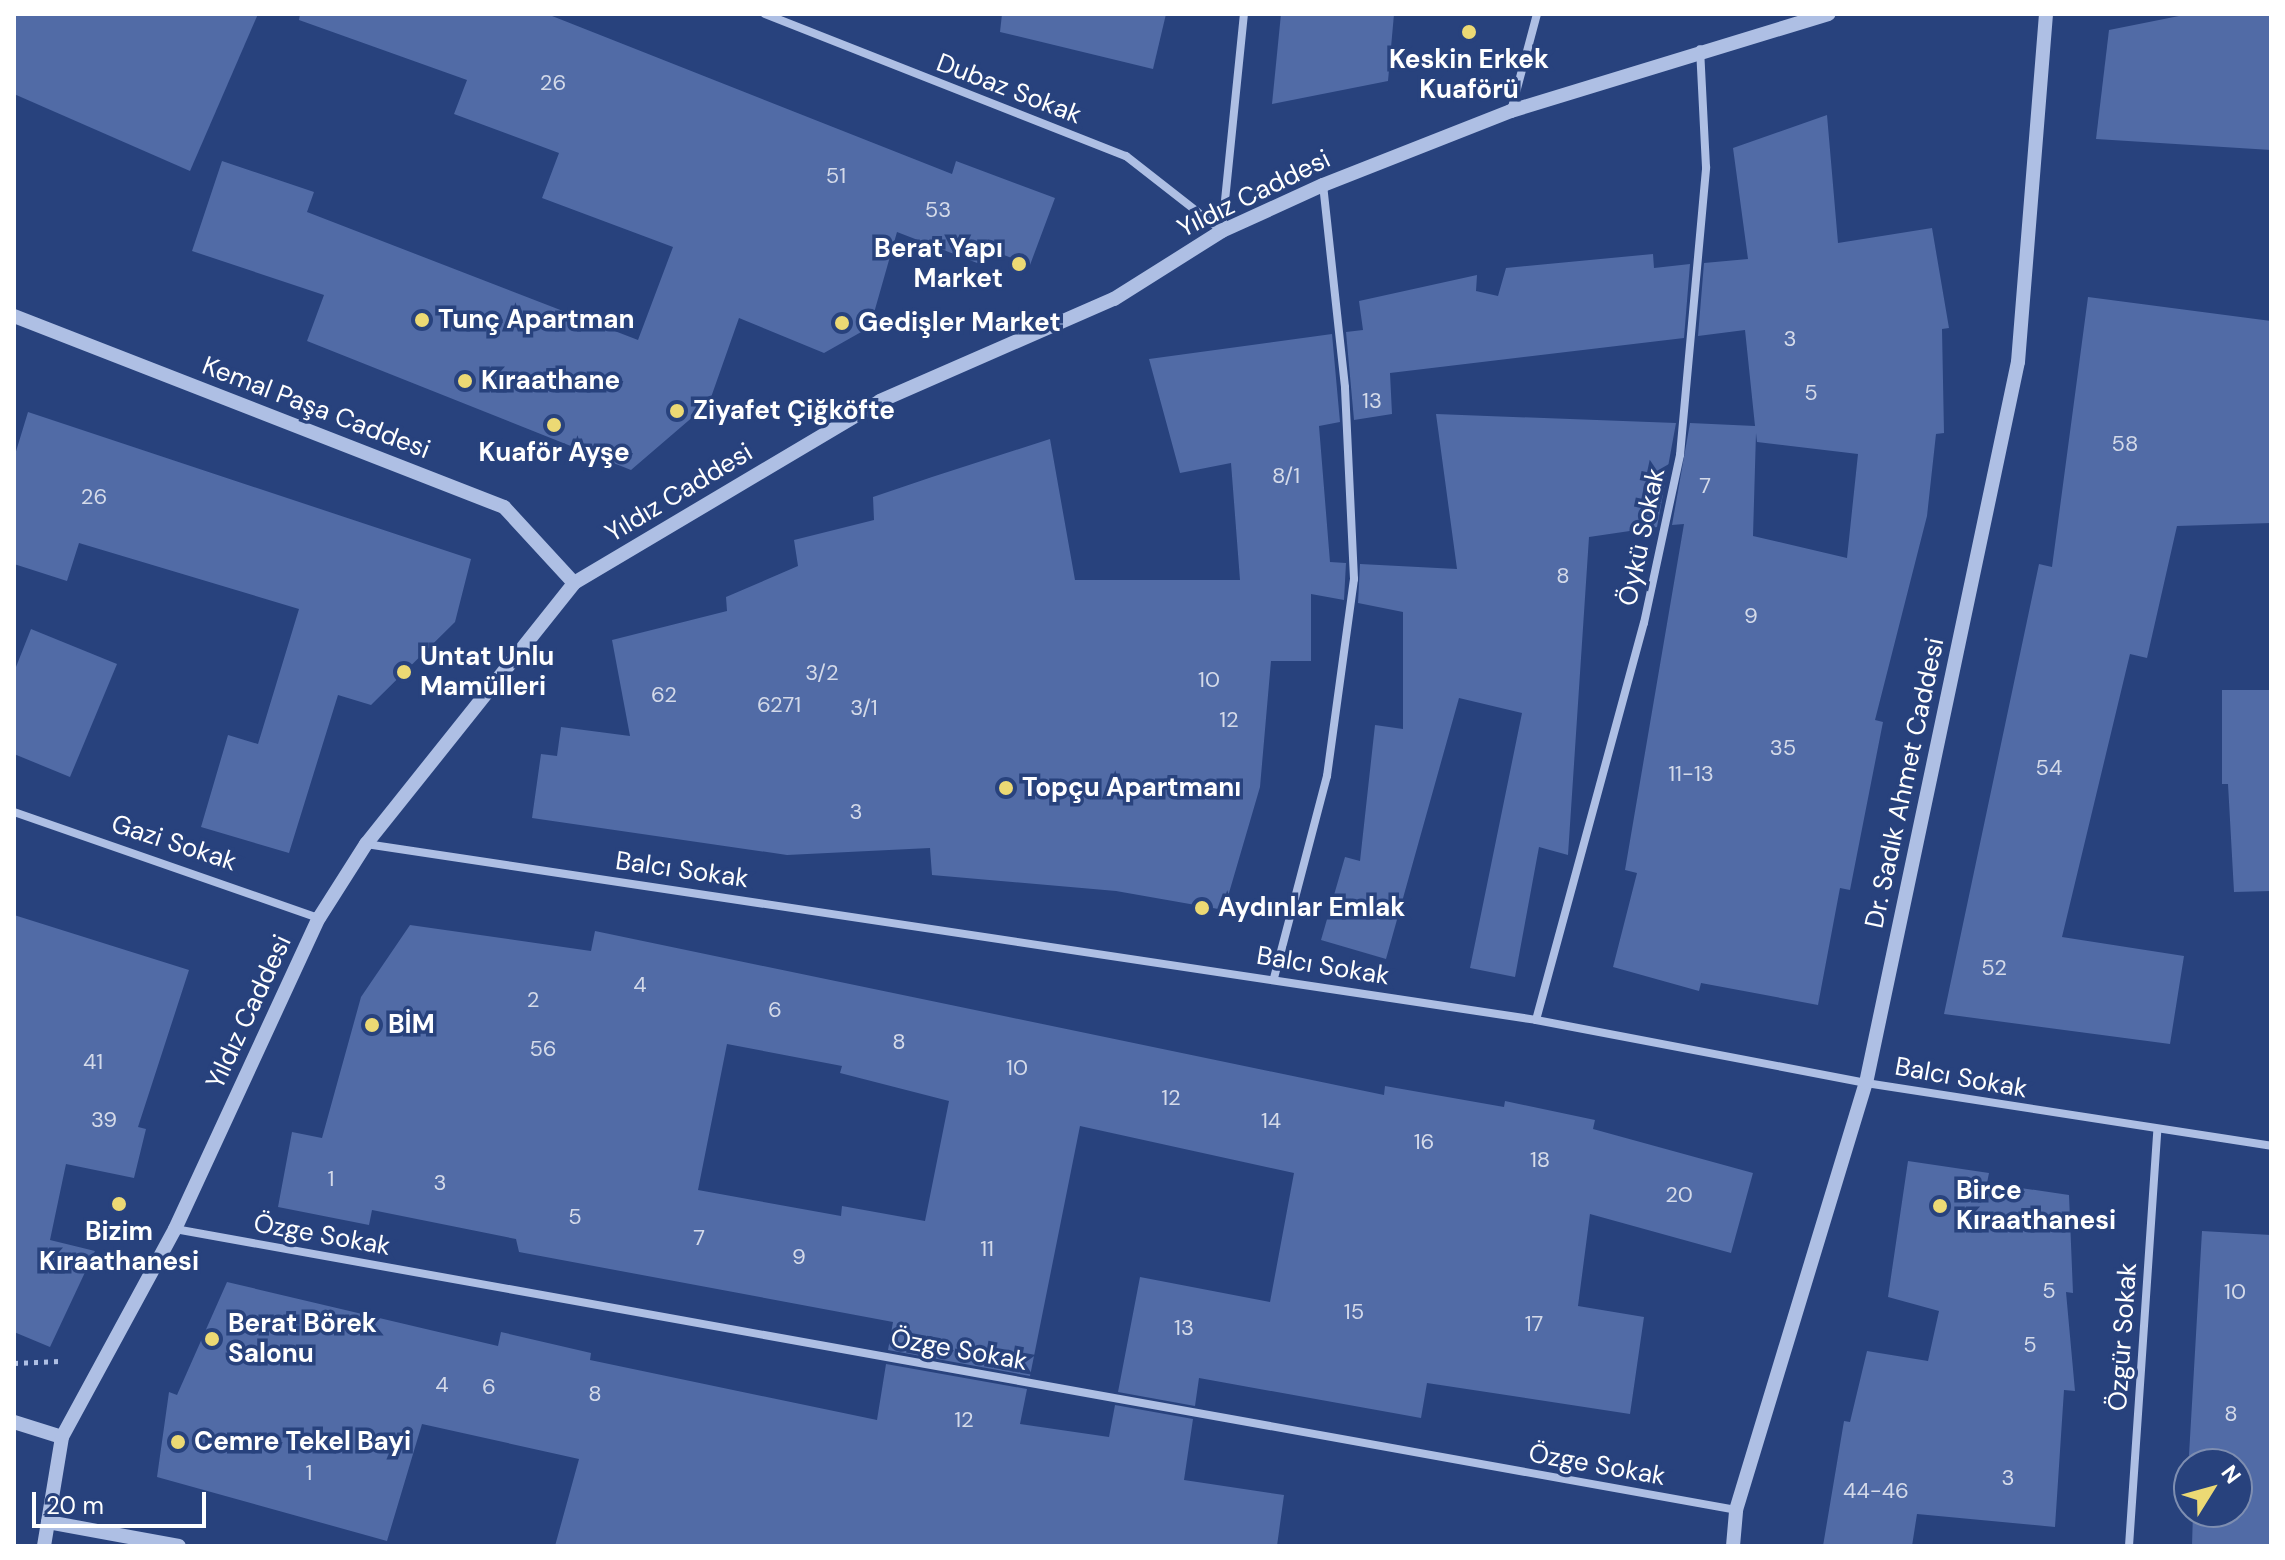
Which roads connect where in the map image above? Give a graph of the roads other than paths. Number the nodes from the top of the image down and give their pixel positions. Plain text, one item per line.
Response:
1 (765, 14) edge
2 (1244, 14) edge
3 (1537, 14) edge
4 (1828, 14) edge
5 (2046, 14) edge
6 (1700, 49) junction
7 (1511, 111) junction
8 (1323, 185) junction
9 (1222, 231) junction
10 (14, 316) edge
11 (574, 583) junction
12 (14, 812) edge
13 (366, 844) junction
14 (319, 918) junction
15 (1274, 978) junction
16 (1536, 1020) junction
17 (1866, 1083) junction
18 (2157, 1131) junction
19 (2271, 1146) edge
20 (175, 1229) junction
21 (14, 1422) edge
22 (62, 1437) junction
23 (1736, 1510) junction
24 (48, 1522) junction
25 (44, 1546) edge
26 (179, 1546) edge
27 (1733, 1546) edge
28 (2129, 1546) edge

1 - 9 street, Dubaz Sokak
2 - 9 street
3 - 7 street
4 - 6 street, Yıldız Caddesi
5 - 17 street, Dr. Sadık Ahmet Caddesi
6 - 7 street, Yıldız Caddesi
6 - 16 street, Öykü Sokak
7 - 8 street, Yıldız Caddesi
8 - 9 street, Yıldız Caddesi
8 - 15 street
9 - 11 street, Yıldız Caddesi
10 - 11 street, Kemal Paşa Caddesi
11 - 13 street, Yıldız Caddesi
12 - 14 street, Gazi Sokak
13 - 14 street, Yıldız Caddesi
13 - 15 street, Balcı Sokak
14 - 20 street, Yıldız Caddesi
15 - 16 street, Balcı Sokak
16 - 17 street, Balcı Sokak
17 - 18 street, Balcı Sokak
17 - 23 street, Dr. Sadık Ahmet Caddesi
18 - 19 street, Balcı Sokak
18 - 28 street, Özgür Sokak
20 - 22 street, Yıldız Caddesi
20 - 23 street, Özge Sokak
21 - 22 street
22 - 24 street, Yıldız Caddesi
23 - 27 street, Dr. Sadık Ahmet Caddesi
24 - 25 street, Yıldız Caddesi
24 - 26 street

